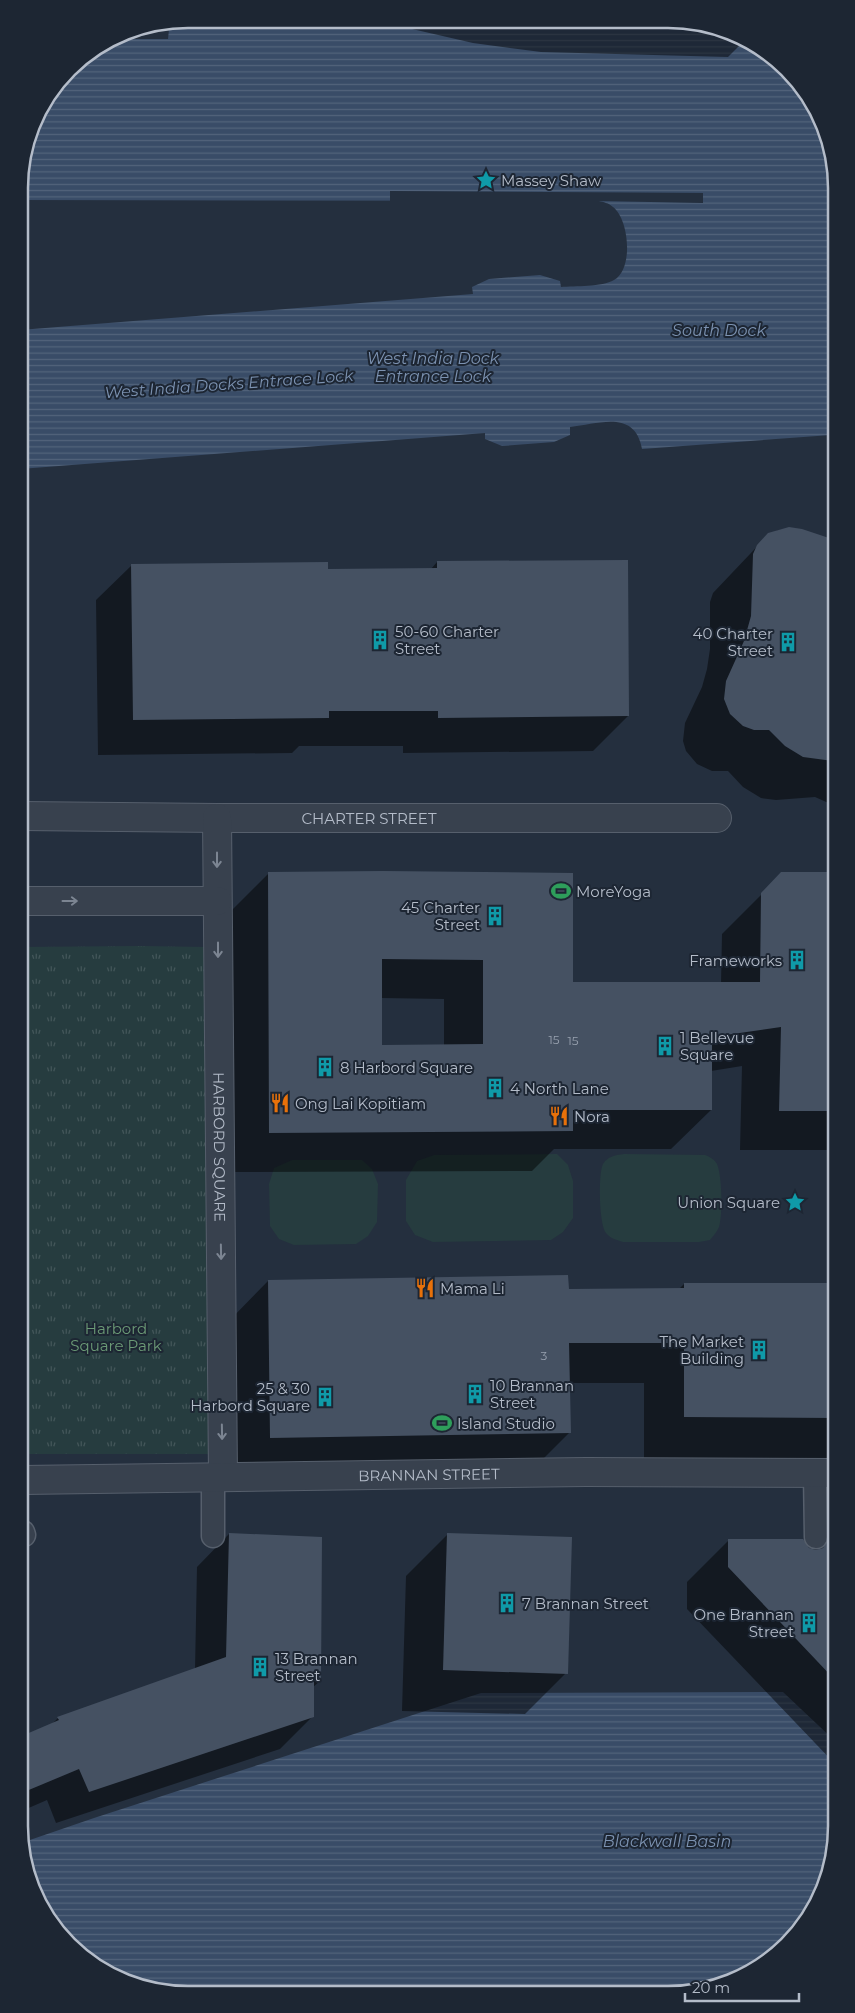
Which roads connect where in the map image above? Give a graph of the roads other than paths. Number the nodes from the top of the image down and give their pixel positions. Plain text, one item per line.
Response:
1 (28, 816) edge
2 (217, 818) junction
3 (716, 818) dead end
4 (28, 901) edge
5 (217, 901) junction
6 (825, 1473) edge
7 (218, 1476) junction
8 (28, 1480) edge
9 (213, 1536) dead end
10 (816, 1537) dead end

1 - 2 street, CHARTER STREET
2 - 3 street, CHARTER STREET
2 -> 5 street, HARBORD SQUARE
4 -> 5 street
5 -> 7 street, HARBORD SQUARE
6 - 7 street, BRANNAN STREET
6 - 10 lane
7 - 8 street, BRANNAN STREET
7 - 9 lane

